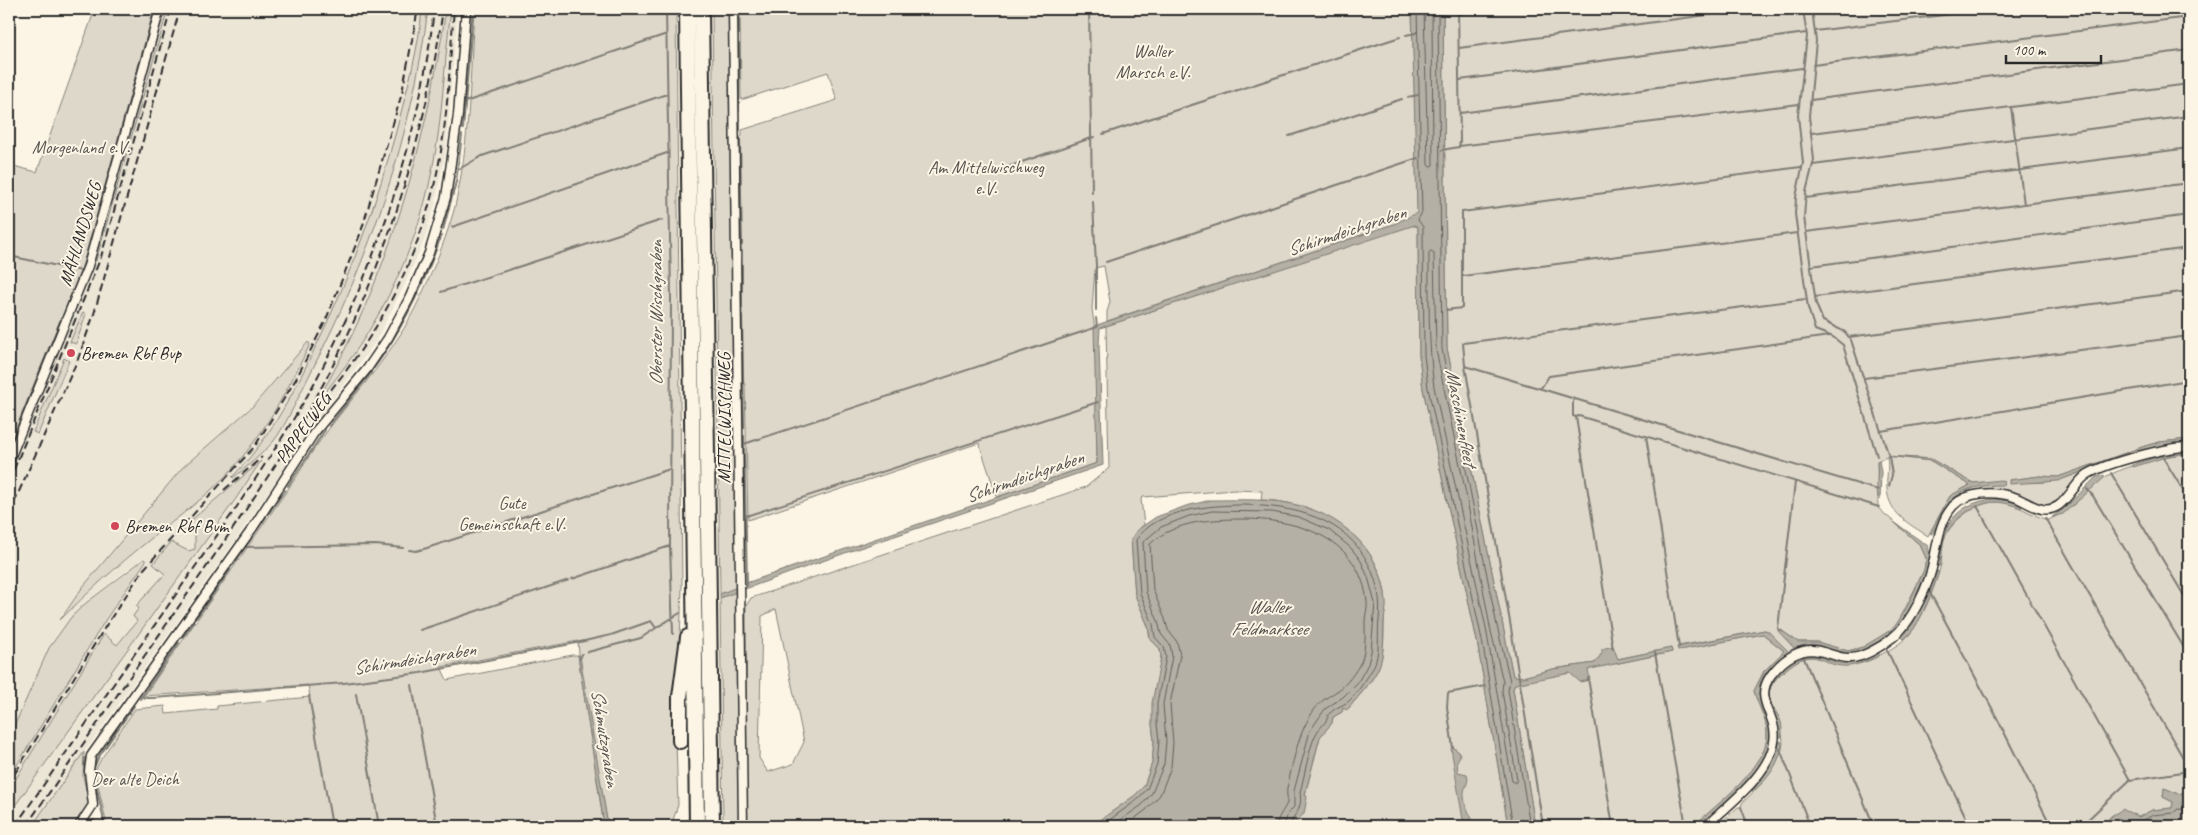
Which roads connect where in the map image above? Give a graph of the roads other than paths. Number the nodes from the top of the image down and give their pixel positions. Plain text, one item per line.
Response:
1 (160, 9) edge
2 (466, 9) edge
3 (687, 9) edge
4 (701, 9) edge
5 (733, 9) edge
6 (2189, 447) edge
7 (9, 461) edge
8 (694, 612) junction
9 (680, 741) dead end
10 (79, 826) edge
11 (697, 826) edge
12 (712, 826) edge
13 (743, 826) edge
14 (1706, 826) edge

1 - 7 street, MÄHLANDSWEG
2 - 10 street, PAPPELWEG
3 - 8 highway
4 - 12 highway
5 - 13 street, MITTELWISCHWEG
6 - 14 street
8 - 9 highway
8 - 11 highway

